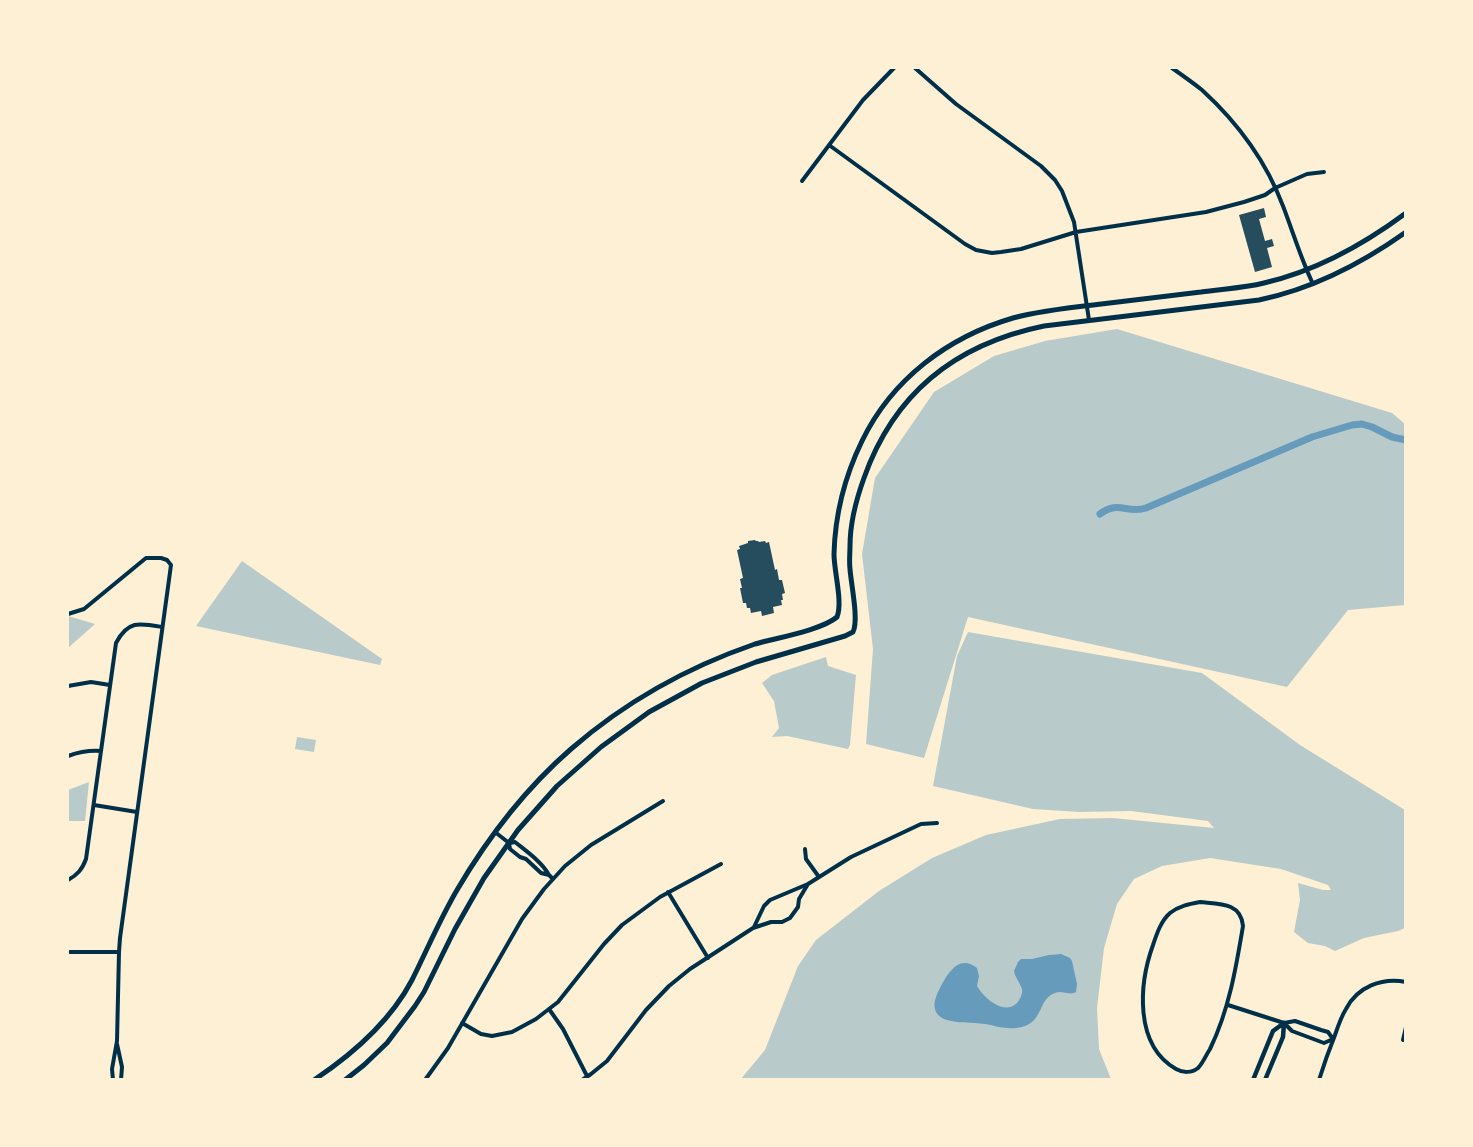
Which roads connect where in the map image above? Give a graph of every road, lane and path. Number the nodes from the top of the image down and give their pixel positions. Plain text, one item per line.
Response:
1 (894, 68) edge
2 (915, 68) edge
3 (1172, 68) edge
4 (829, 145) junction
5 (1324, 172) dead end
6 (802, 182) dead end
7 (1275, 188) junction
8 (1406, 213) edge
9 (1076, 232) junction
10 (1406, 232) edge
11 (1306, 270) junction
12 (1313, 284) junction
13 (1087, 306) junction
14 (1089, 321) junction
15 (68, 614) edge
16 (162, 627) junction
17 (110, 685) junction
18 (68, 686) edge
19 (101, 751) junction
20 (68, 756) edge
21 (663, 801) dead end
22 (93, 806) junction
23 (137, 812) junction
24 (937, 823) dead end
25 (495, 832) junction
26 (509, 843) junction
27 (805, 849) dead end
28 (721, 864) dead end
29 (549, 875) junction
30 (819, 877) junction
31 (553, 879) junction
32 (68, 880) edge
33 (808, 884) junction
34 (668, 892) junction
35 (753, 928) junction
36 (68, 952) edge
37 (119, 952) junction
38 (708, 958) junction
39 (1406, 982) edge
40 (1228, 1005) junction
41 (549, 1009) junction
42 (462, 1023) junction
43 (1284, 1023) junction
44 (1406, 1027) edge
45 (1333, 1039) junction
46 (1403, 1040) dead end
47 (117, 1041) junction
48 (587, 1077) junction
49 (113, 1080) edge
50 (121, 1080) edge
51 (314, 1080) edge
52 (345, 1080) edge
53 (425, 1080) edge
54 (582, 1080) edge
55 (1253, 1080) edge
56 (1265, 1080) edge
57 (1319, 1080) edge

1 - 4 street
2 - 9 street
3 - 7 street
4 - 6 street
4 - 9 street
5 - 7 street
7 - 9 street
7 - 11 street
8 - 11 main road
9 - 13 street
10 - 12 main road
11 - 12 street
11 - 13 main road
12 - 14 main road
13 - 14 street
13 - 25 main road
14 - 26 main road
15 - 16 street
16 - 17 street
16 - 23 street
17 - 18 street
17 - 19 street
19 - 20 street
19 - 22 street
21 - 31 street
22 - 23 street
22 - 32 street
23 - 37 street
24 - 30 street
25 - 26 street
25 - 51 main road
26 - 29 street
26 - 29 street
26 - 52 main road
27 - 30 street
28 - 34 street
29 - 31 street
30 - 33 street
31 - 42 street
33 - 35 street
33 - 35 street
34 - 38 street
34 - 41 street
35 - 38 street
36 - 37 street
37 - 47 street
38 - 48 street
39 - 45 street
40 - 40 street
40 - 43 street
41 - 42 street
41 - 48 street
42 - 53 street
43 - 45 street
43 - 45 street
43 - 55 street
43 - 56 street
44 - 46 street
45 - 57 street
47 - 49 street
47 - 50 street
48 - 54 street

